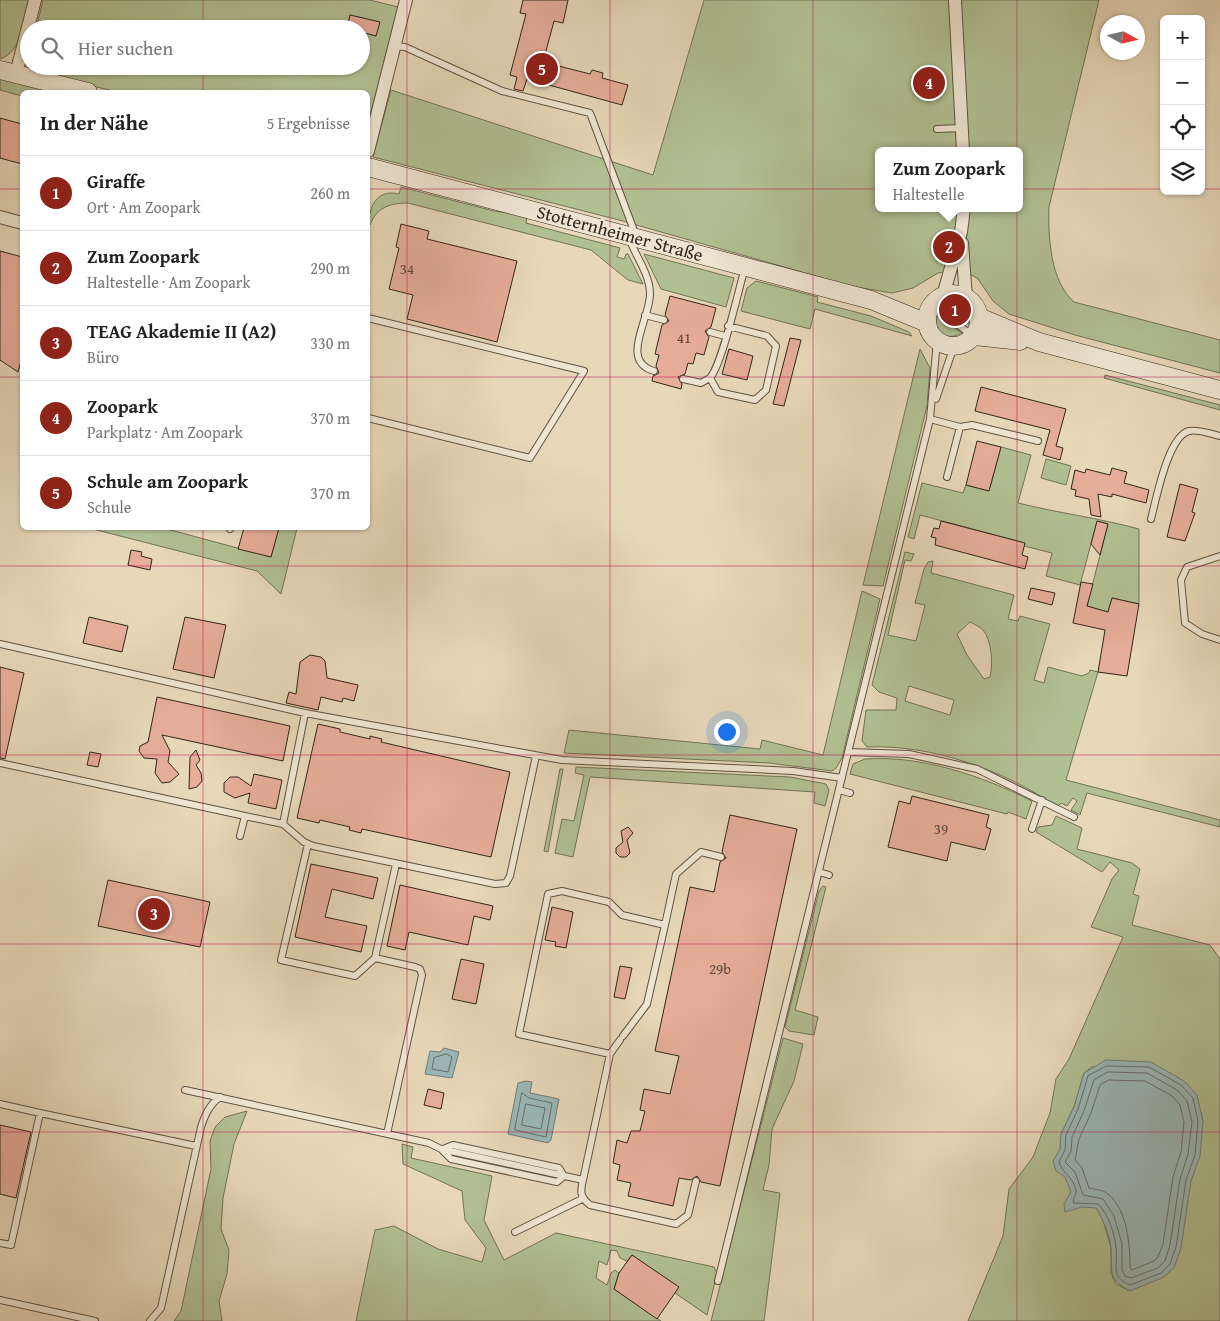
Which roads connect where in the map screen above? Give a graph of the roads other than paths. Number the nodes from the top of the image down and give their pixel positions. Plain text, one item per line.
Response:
1 (35, 0) edge
2 (406, 0) edge
3 (955, 0) edge
4 (28, 20) edge
5 (20, 40) edge
6 (394, 46) junction
7 (8, 72) edge
8 (20, 75) edge
9 (80, 90) edge
10 (962, 128) junction
11 (937, 129) dead end
12 (370, 143) edge
13 (963, 147) edge
14 (370, 168) edge
15 (964, 212) edge
16 (0, 217) edge
17 (20, 222) edge
18 (961, 232) junction
19 (633, 236) junction
20 (745, 266) junction
21 (966, 298) junction
22 (871, 300) junction
23 (937, 301) junction
24 (645, 315) junction
25 (370, 318) edge
26 (979, 318) junction
27 (664, 320) dead end
28 (927, 324) junction
29 (728, 326) junction
30 (710, 332) dead end
31 (725, 336) junction
32 (974, 336) junction
33 (937, 340) junction
34 (1039, 342) junction
35 (954, 346) junction
36 (654, 371) dead end
37 (710, 378) junction
38 (683, 379) dead end
39 (1220, 390) edge
40 (932, 407) junction
41 (370, 418) edge
42 (930, 419) junction
43 (960, 427) junction
44 (1220, 436) edge
45 (1038, 441) dead end
46 (947, 477) dead end
47 (1151, 519) dead end
48 (1220, 556) edge
49 (1220, 640) edge
50 (0, 644) edge
51 (305, 713) junction
52 (848, 752) junction
53 (536, 756) junction
54 (0, 763) edge
55 (842, 778) junction
56 (840, 790) junction
57 (850, 793) dead end
58 (1042, 800) junction
59 (245, 816) junction
60 (1074, 817) dead end
61 (283, 824) junction
62 (1032, 829) dead end
63 (240, 836) dead end
64 (308, 844) junction
65 (721, 857) dead end
66 (396, 864) junction
67 (819, 872) junction
68 (829, 875) dead end
69 (665, 925) junction
70 (375, 958) junction
71 (610, 1054) junction
72 (185, 1090) dead end
73 (220, 1097) junction
74 (0, 1104) edge
75 (40, 1113) junction
76 (387, 1134) junction
77 (196, 1146) junction
78 (441, 1149) junction
79 (564, 1176) junction
80 (583, 1180) junction
81 (696, 1181) dead end
82 (582, 1199) junction
83 (515, 1232) dead end
84 (0, 1243) edge
85 (718, 1281) dead end
86 (0, 1300) edge
87 (95, 1321) edge
88 (150, 1321) edge

1 - 4 street
2 - 6 street
3 - 10 street
5 - 7 street
6 - 12 street
6 - 19 lane
8 - 9 main road
10 - 11 lane
10 - 13 street
14 - 19 main road, Stotternheimer Straße
15 - 18 street
16 - 17 street
18 - 21 street
18 - 23 street
19 - 20 main road, Stotternheimer Straße
19 - 24 lane
20 - 22 main road, Stotternheimer Straße
20 - 29 lane
21 - 23 main road
21 - 26 main road
22 - 23 main road
22 - 28 main road
23 - 28 main road
23 - 32 lane
24 - 27 lane
24 - 36 lane
25 - 41 lane
26 - 32 main road
26 - 34 main road
28 - 33 main road
29 - 31 lane
29 - 37 lane
30 - 31 lane
31 - 37 lane
32 - 34 main road
32 - 35 main road
33 - 35 main road
33 - 40 lane
34 - 39 main road
35 - 40 lane
37 - 38 lane
40 - 42 lane
42 - 43 lane
42 - 52 lane
43 - 45 lane
43 - 46 lane
44 - 47 lane
48 - 49 lane
50 - 51 lane
51 - 53 lane
51 - 61 lane
52 - 55 lane
52 - 58 lane
53 - 55 lane
53 - 66 lane
54 - 59 lane
55 - 56 lane
56 - 57 lane
56 - 67 lane
58 - 60 lane
58 - 62 lane
59 - 61 lane
59 - 63 lane
61 - 64 lane
64 - 66 lane
64 - 70 lane
65 - 69 lane
66 - 70 lane
67 - 68 lane
67 - 85 lane
69 - 71 lane
69 - 71 lane
70 - 76 lane
71 - 80 lane
72 - 73 lane
73 - 76 lane
73 - 77 lane
74 - 75 lane
75 - 77 lane
75 - 84 lane
76 - 78 lane
77 - 88 lane
78 - 79 lane
78 - 79 lane
79 - 80 lane
80 - 82 lane
81 - 82 lane
82 - 83 lane
86 - 87 lane

